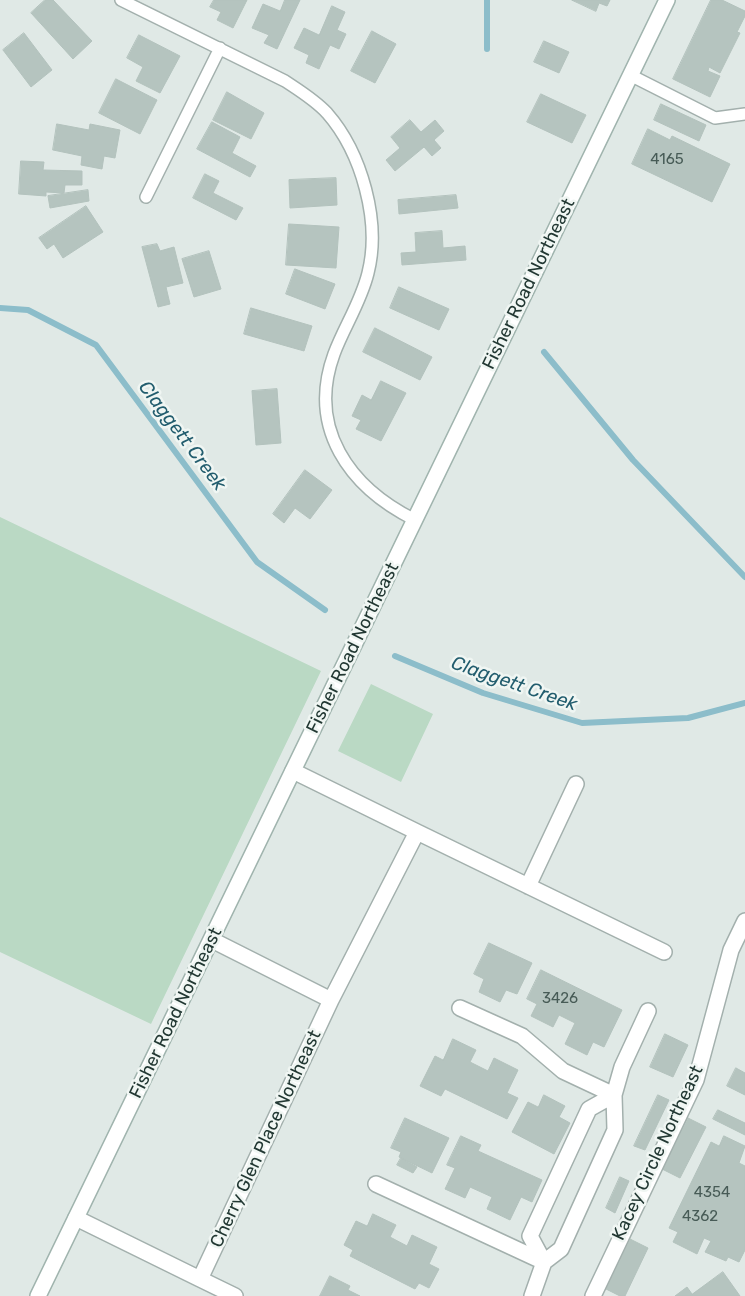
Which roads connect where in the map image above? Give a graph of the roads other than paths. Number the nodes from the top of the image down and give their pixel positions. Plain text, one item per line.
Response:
1 (121, 0) edge
2 (667, 0) edge
3 (220, 48) junction
4 (630, 75) junction
5 (745, 114) edge
6 (146, 197) dead end
7 (415, 520) junction
8 (293, 771) junction
9 (576, 784) dead end
10 (417, 832) junction
11 (528, 886) junction
12 (745, 922) edge
13 (212, 940) junction
14 (664, 952) dead end
15 (331, 1000) junction
16 (460, 1008) dead end
17 (648, 1011) dead end
18 (614, 1095) junction
19 (376, 1184) dead end
20 (76, 1218) junction
21 (544, 1262) junction
22 (200, 1278) junction
23 (38, 1296) edge
24 (235, 1296) edge
25 (532, 1296) edge
26 (593, 1296) edge

1 - 3 lane
2 - 4 street, Fisher Road Northeast
3 - 6 lane
3 - 7 lane
4 - 5 lane
4 - 7 street, Fisher Road Northeast
7 - 8 street, Fisher Road Northeast
8 - 10 street
8 - 13 street, Fisher Road Northeast
9 - 11 street
10 - 11 street
10 - 15 street, Cherry Glen Place Northeast
11 - 14 street
12 - 26 street, Kacey Circle Northeast
13 - 15 street
13 - 20 street, Fisher Road Northeast
15 - 22 street, Cherry Glen Place Northeast
16 - 18 street
17 - 18 street
18 - 21 street
18 - 21 street
19 - 21 street
20 - 22 street
20 - 23 street, Fisher Road Northeast
21 - 25 street
22 - 24 street

